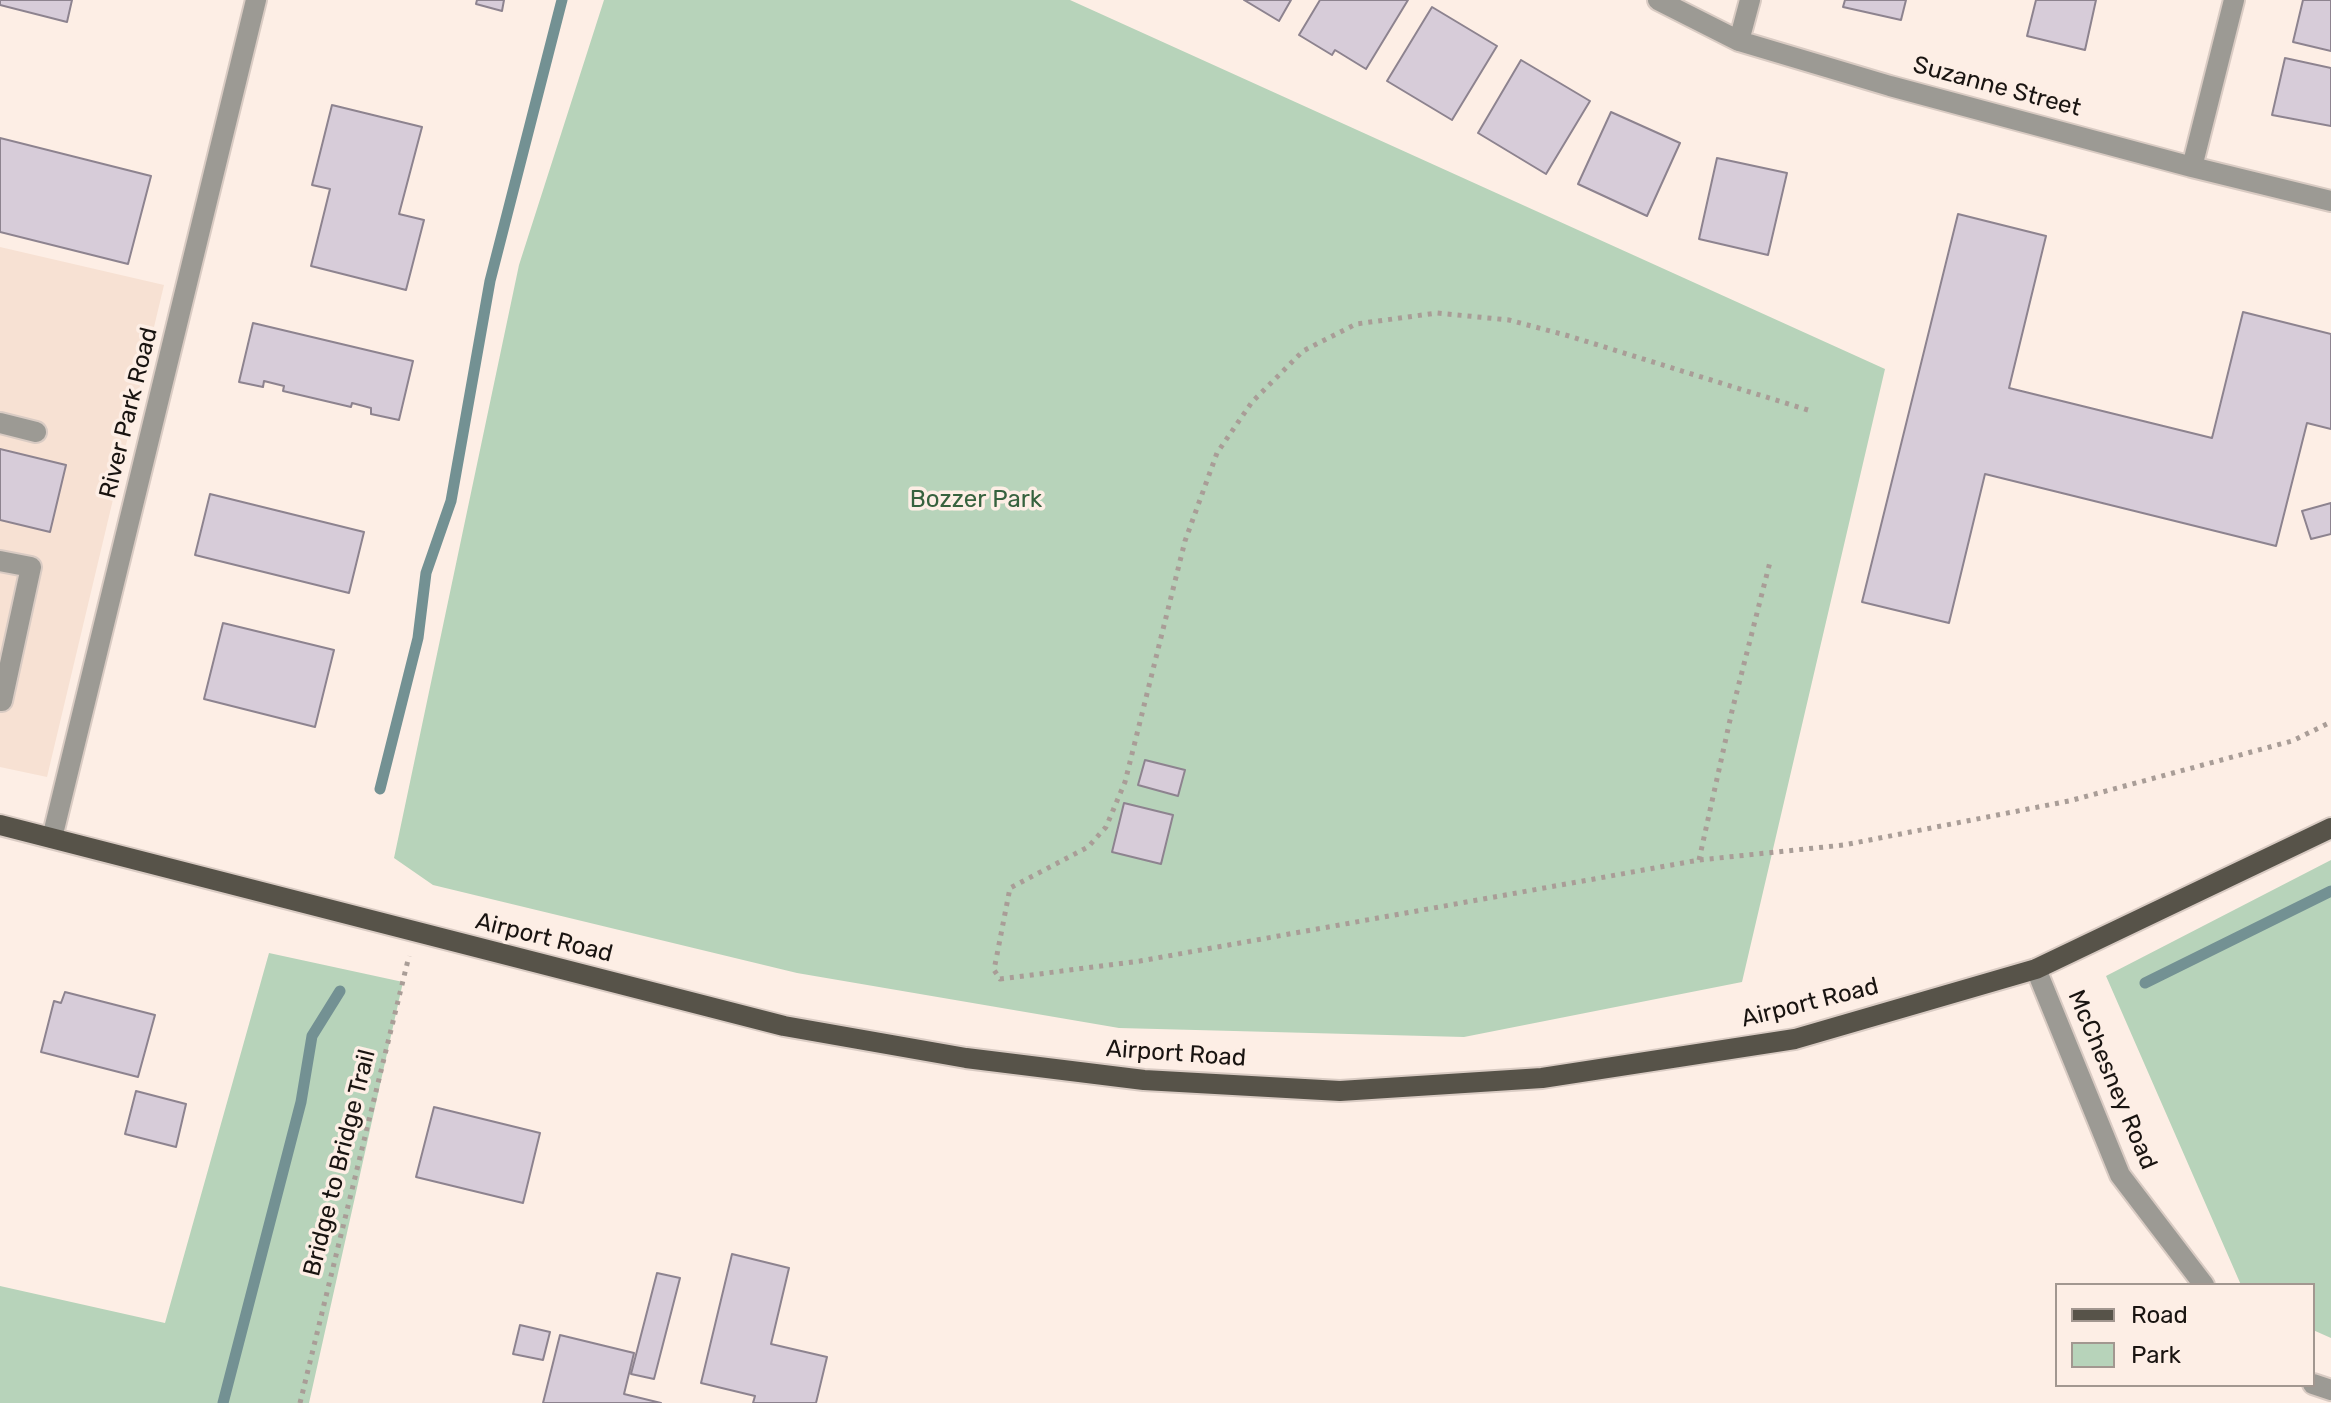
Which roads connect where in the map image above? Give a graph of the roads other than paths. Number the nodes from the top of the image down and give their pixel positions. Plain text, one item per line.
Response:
1 (256, 0) edge
2 (1658, 0) edge
3 (1750, 0) edge
4 (2234, 0) edge
5 (1739, 41) junction
6 (2192, 167) junction
7 (2331, 201) edge
8 (0, 423) edge
9 (36, 432) dead end
10 (0, 561) edge
11 (0, 701) edge
12 (0, 825) edge
13 (2331, 828) edge
14 (52, 838) junction
15 (2036, 969) junction
16 (2202, 1283) edge

1 - 14 street, River Park Road
2 - 5 street, Suzanne Street
3 - 5 street
4 - 6 street
5 - 6 street, Suzanne Street
6 - 7 street, Suzanne Street
8 - 9 street
10 - 11 street
12 - 14 main road, Airport Road
13 - 15 main road, Airport Road
14 - 15 main road, Airport Road
15 - 16 street, McChesney Road

